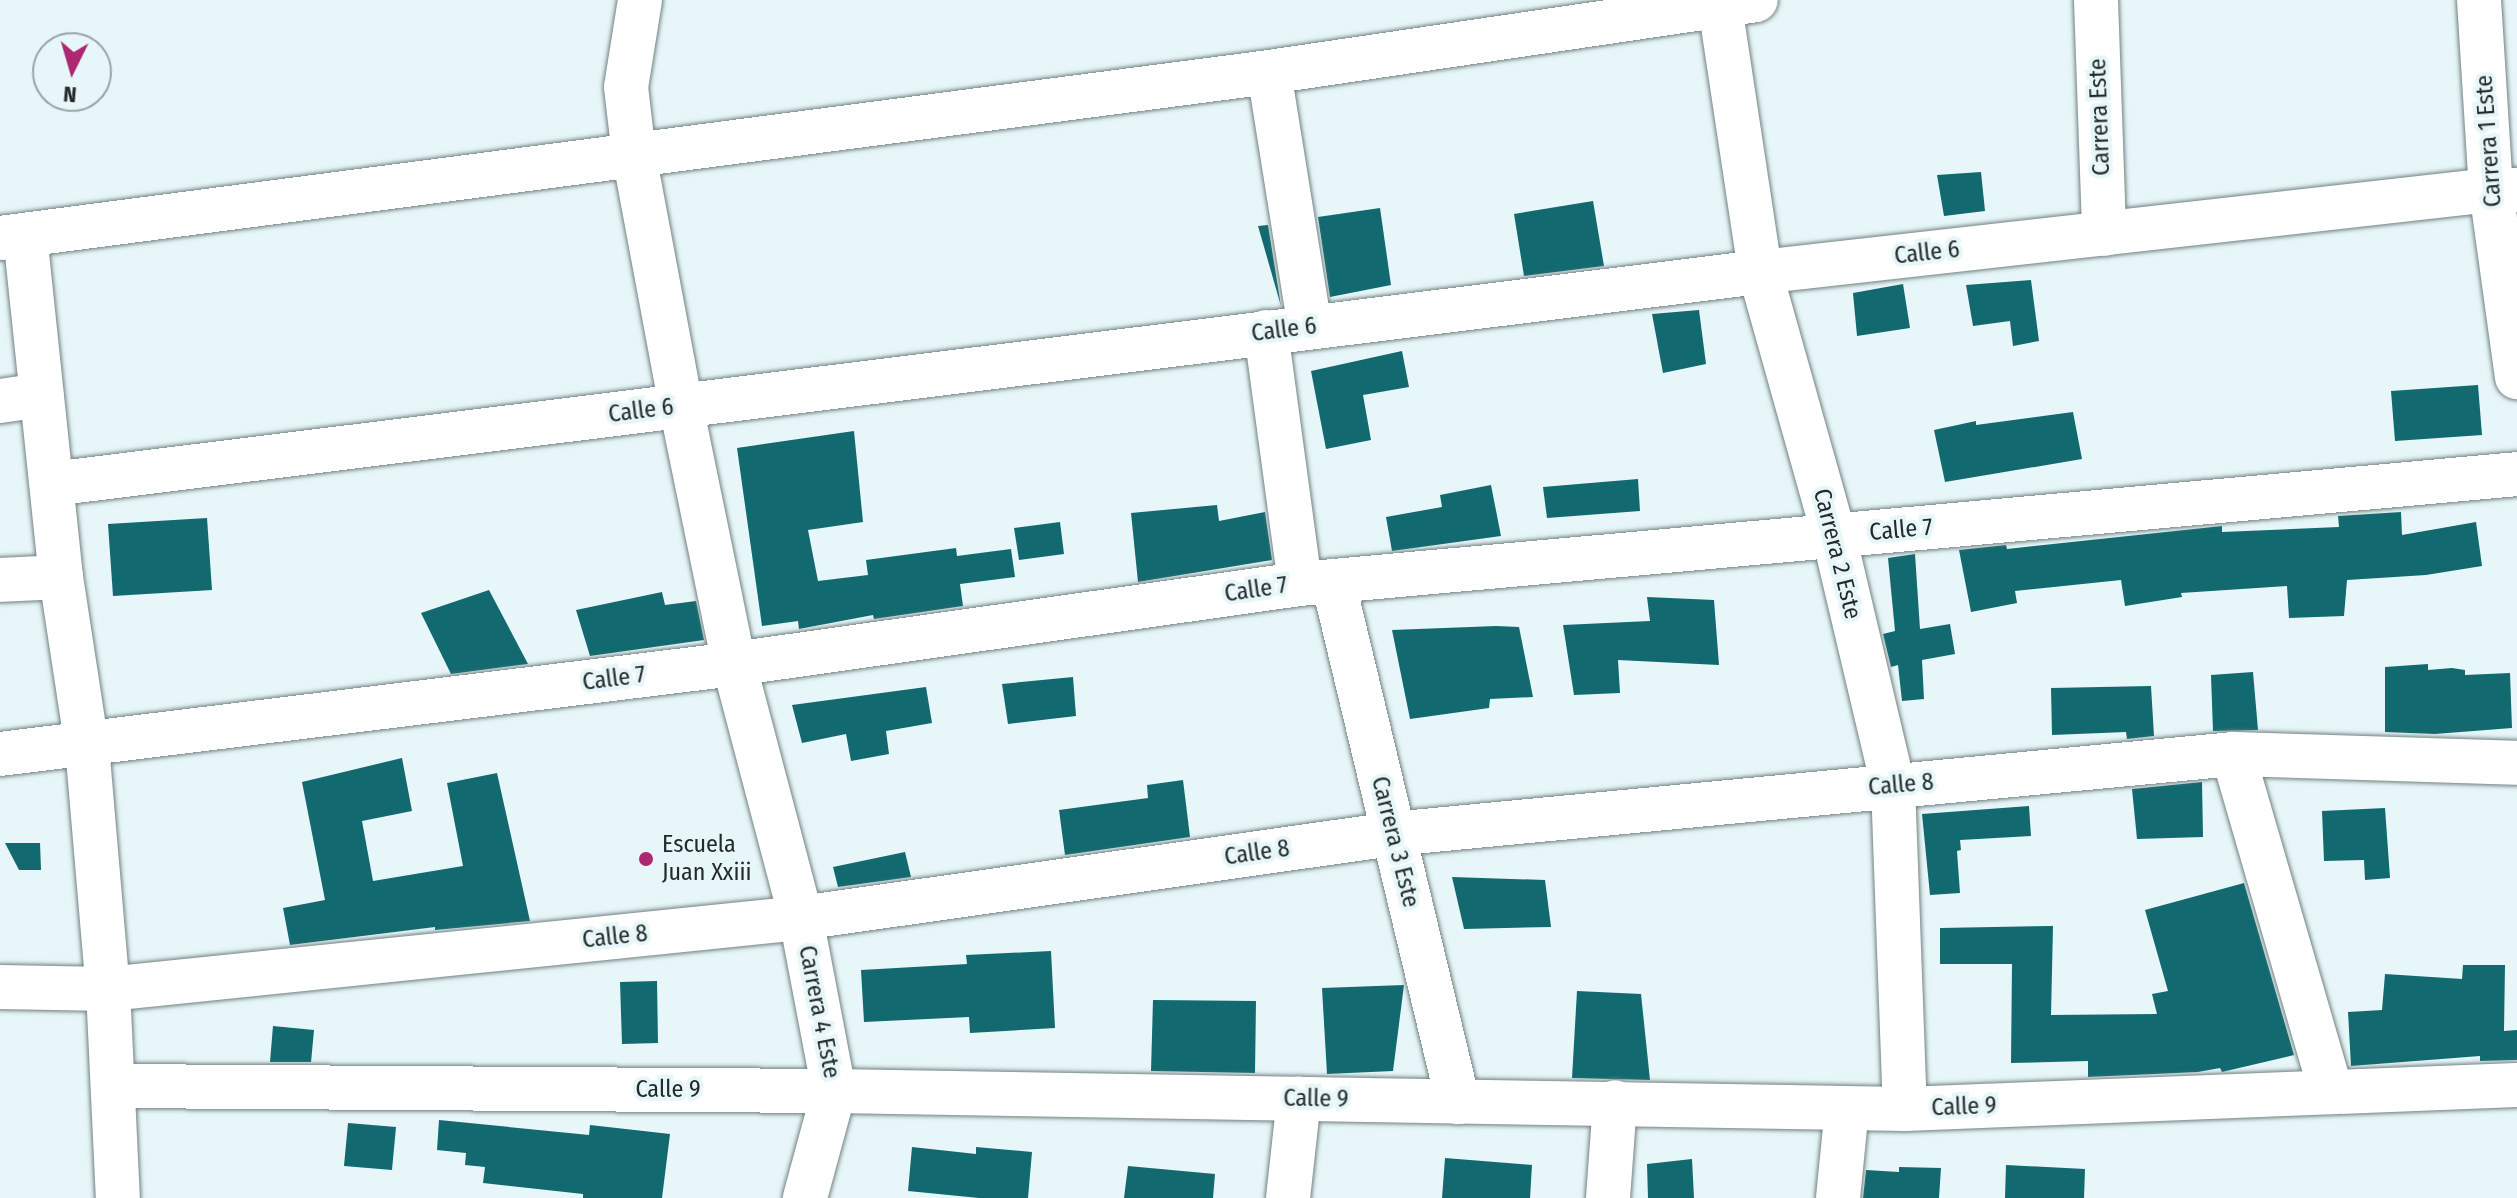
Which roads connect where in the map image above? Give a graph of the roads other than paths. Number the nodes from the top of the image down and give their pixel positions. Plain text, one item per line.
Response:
1 (640, 0) edge
2 (2096, 0) edge
3 (2479, 0) edge
4 (1738, 3) edge
5 (1269, 72) junction
6 (634, 155) junction
7 (2504, 190) edge
8 (2104, 234) junction
9 (12, 236) edge
10 (1760, 272) junction
11 (1310, 327) junction
12 (1266, 332) junction
13 (2517, 377) edge
14 (42, 395) junction
15 (0, 401) edge
16 (681, 406) junction
17 (2517, 474) edge
18 (52, 484) junction
19 (1834, 536) junction
20 (61, 577) junction
21 (0, 580) edge
22 (1316, 583) junction
23 (734, 664) junction
24 (87, 746) junction
25 (0, 754) edge
26 (2233, 754) junction
27 (2517, 763) edge
28 (1893, 785) junction
29 (1392, 834) junction
30 (801, 918) junction
31 (0, 987) edge
32 (108, 989) junction
33 (2517, 1085) edge
34 (114, 1086) junction
35 (834, 1091) junction
36 (2331, 1092) junction
37 (1299, 1099) junction
38 (1458, 1102) junction
39 (1615, 1102) junction
40 (1847, 1108) junction
41 (1905, 1109) junction
42 (118, 1198) edge
43 (805, 1198) edge
44 (1288, 1198) edge
45 (1608, 1198) edge
46 (1838, 1198) edge

1 - 6 street, Carrera 4 Este
2 - 8 street, Carrera Este
3 - 7 street, Carrera 1 Este
4 - 5 street
4 - 10 street, Carrera 2 Este
5 - 6 street
5 - 11 street
6 - 9 street
6 - 16 street, Carrera 4 Este
7 - 8 street, Calle 6
7 - 13 street, Carrera 1 Este
8 - 10 street, Calle 6
9 - 14 street
10 - 11 street, Calle 6
10 - 19 street, Carrera 2 Este
11 - 12 street, Calle 6
12 - 16 street, Calle 6
12 - 22 street, Carrera 3 Este
14 - 15 street
14 - 18 street
16 - 18 street, Calle 6
16 - 23 street, Carrera 4 Este
17 - 19 street, Calle 7
18 - 20 street
19 - 22 street, Calle 7
19 - 28 street, Carrera 2 Este
20 - 21 street
20 - 24 street
22 - 23 street, Calle 7
22 - 29 street, Carrera 3 Este
23 - 24 street, Calle 7
23 - 30 street, Carrera 4 Este
24 - 25 street, Calle 7
24 - 32 street
26 - 27 street, Calle 8
26 - 28 street, Calle 8
26 - 36 street
28 - 29 street, Calle 8
28 - 41 street, Carrera 2 Este
29 - 30 street, Calle 8
29 - 38 street, Carrera 3 Este
30 - 32 street, Calle 8
30 - 35 street, Carrera 4 Este
31 - 32 street, Calle 8
32 - 34 street
33 - 36 street, Calle 9
34 - 35 street, Calle 9
34 - 42 street
35 - 37 street, Calle 9
35 - 43 street, Carrera 4 Este
36 - 41 street, Calle 9
37 - 38 street, Calle 9
37 - 44 street
38 - 39 street, Calle 9
39 - 40 street, Calle 9
39 - 45 street
40 - 41 street, Calle 9
40 - 46 street

